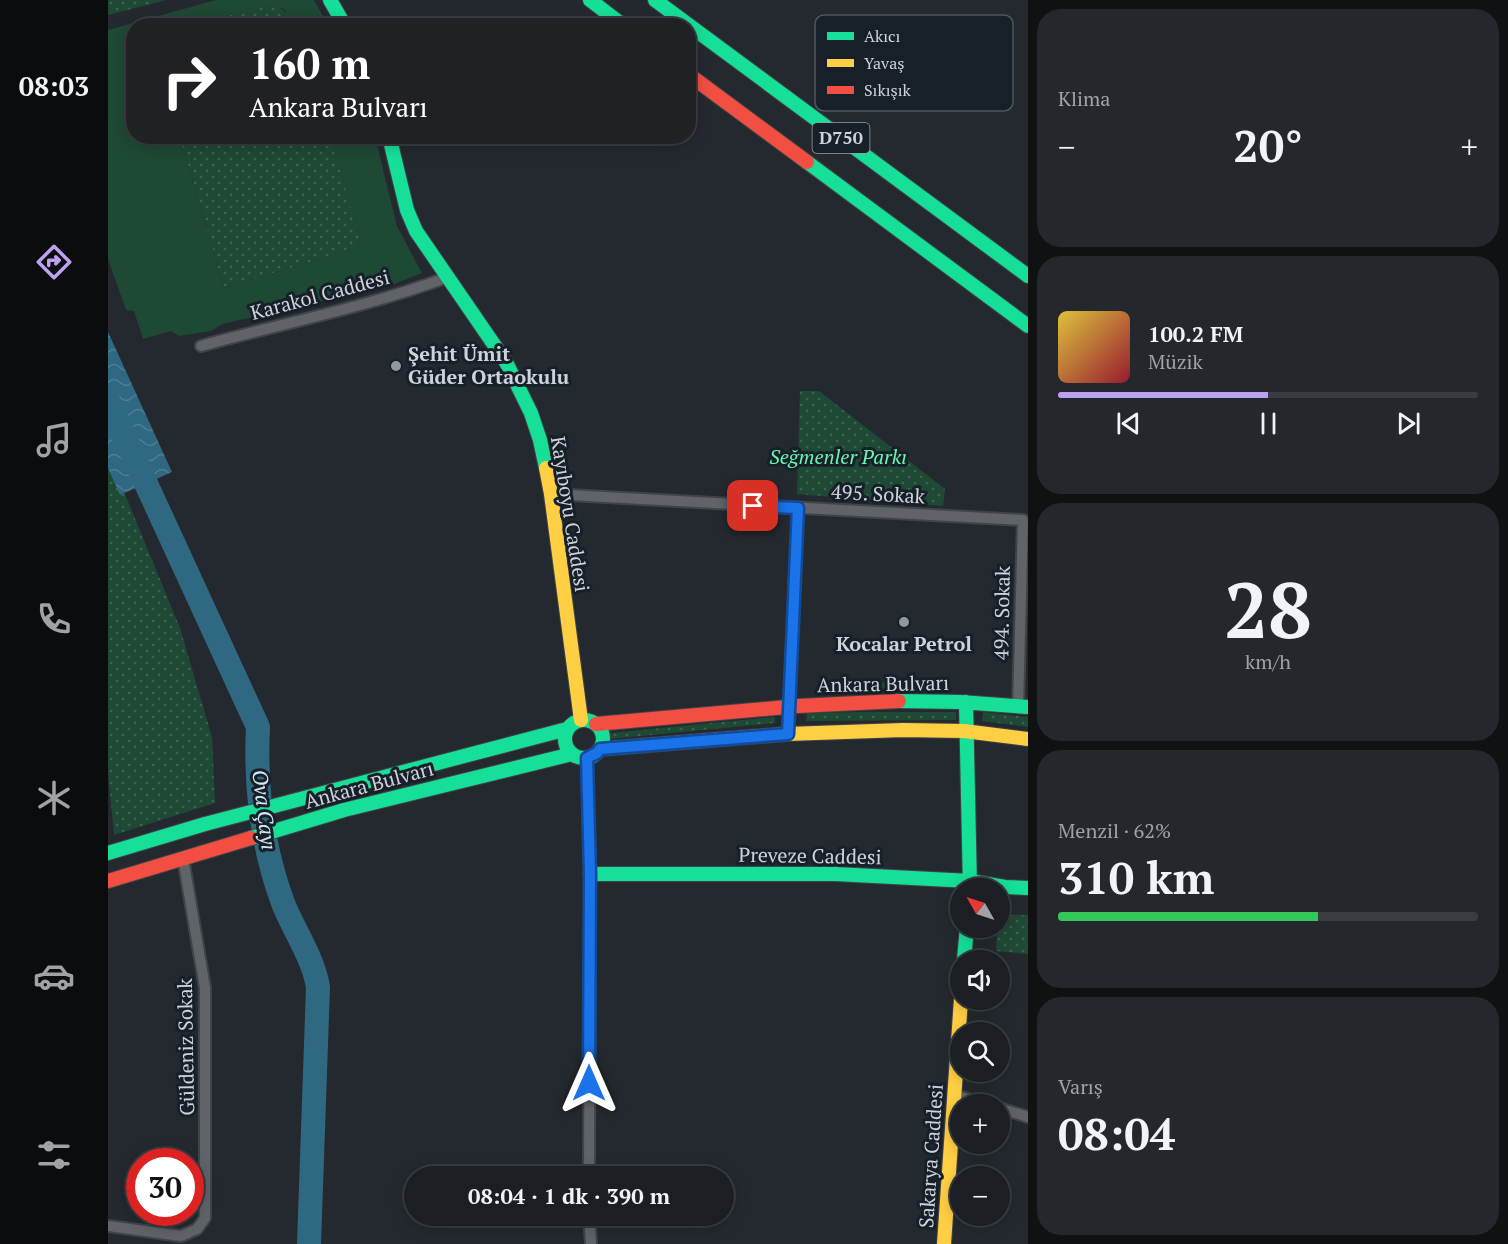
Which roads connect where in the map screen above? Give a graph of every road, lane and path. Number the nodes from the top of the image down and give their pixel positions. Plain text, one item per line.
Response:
1 (330, 0) edge
2 (590, 0) edge
3 (655, 0) edge
4 (340, 18) edge
5 (614, 18) edge
6 (679, 18) edge
7 (696, 30) edge
8 (696, 80) edge
9 (390, 144) edge
10 (1028, 276) edge
11 (448, 277) junction
12 (1028, 326) edge
13 (201, 346) dead end
14 (551, 494) junction
15 (798, 508) junction
16 (1023, 520) joint
17 (966, 702) junction
18 (789, 706) junction
19 (1023, 707) edge
20 (581, 720) junction
21 (596, 724) junction
22 (567, 729) junction
23 (964, 731) junction
24 (788, 734) junction
25 (1028, 739) edge
26 (600, 749) junction
27 (572, 754) junction
28 (587, 758) junction
29 (108, 853) edge
30 (183, 858) junction
31 (590, 874) junction
32 (970, 878) edge
33 (108, 881) edge
34 (950, 883) edge
35 (1010, 887) edge
36 (1028, 888) edge
37 (961, 1010) edge
38 (954, 1094) edge
39 (1010, 1111) edge
40 (1028, 1117) edge
41 (950, 1154) edge
42 (589, 1166) edge
43 (108, 1226) edge
44 (590, 1226) edge
45 (591, 1244) edge
46 (945, 1244) edge

1 - 4 main road
2 - 5 main road
3 - 6 main road, D750
7 - 10 main road, D750
8 - 12 main road, D750
9 - 11 main road, Kayıboyu Caddesi
11 - 13 street, Karakol Caddesi
11 - 14 main road, Kayıboyu Caddesi
14 - 15 street, 495. Sokak
14 - 20 main road, Kayıboyu Caddesi
15 - 16 street, 495. Sokak
15 - 18 street
16 - 19 street, 494. Sokak
17 - 18 main road, Ankara Bulvarı
17 - 19 main road, Ankara Bulvarı
17 - 23 main road
18 - 21 main road, Ankara Bulvarı
18 - 24 main road
20 - 21 main road, Ankara Bulvarı
20 - 22 main road, Ankara Bulvarı
21 - 26 main road
22 - 27 main road
22 - 29 main road, Ankara Bulvarı
23 - 24 main road
23 - 25 main road
23 - 32 main road
24 - 26 main road
26 - 28 main road
27 - 28 main road, Ankara Bulvarı
27 - 30 main road, Ankara Bulvarı
28 - 31 street
30 - 33 main road, Ankara Bulvarı
30 - 43 street, Güldeniz Sokak
31 - 34 main road, Preveze Caddesi
31 - 42 street
35 - 36 main road, Preveze Caddesi
37 - 38 main road, Sakarya Caddesi
39 - 40 street
41 - 46 main road, Sakarya Caddesi
44 - 45 street

